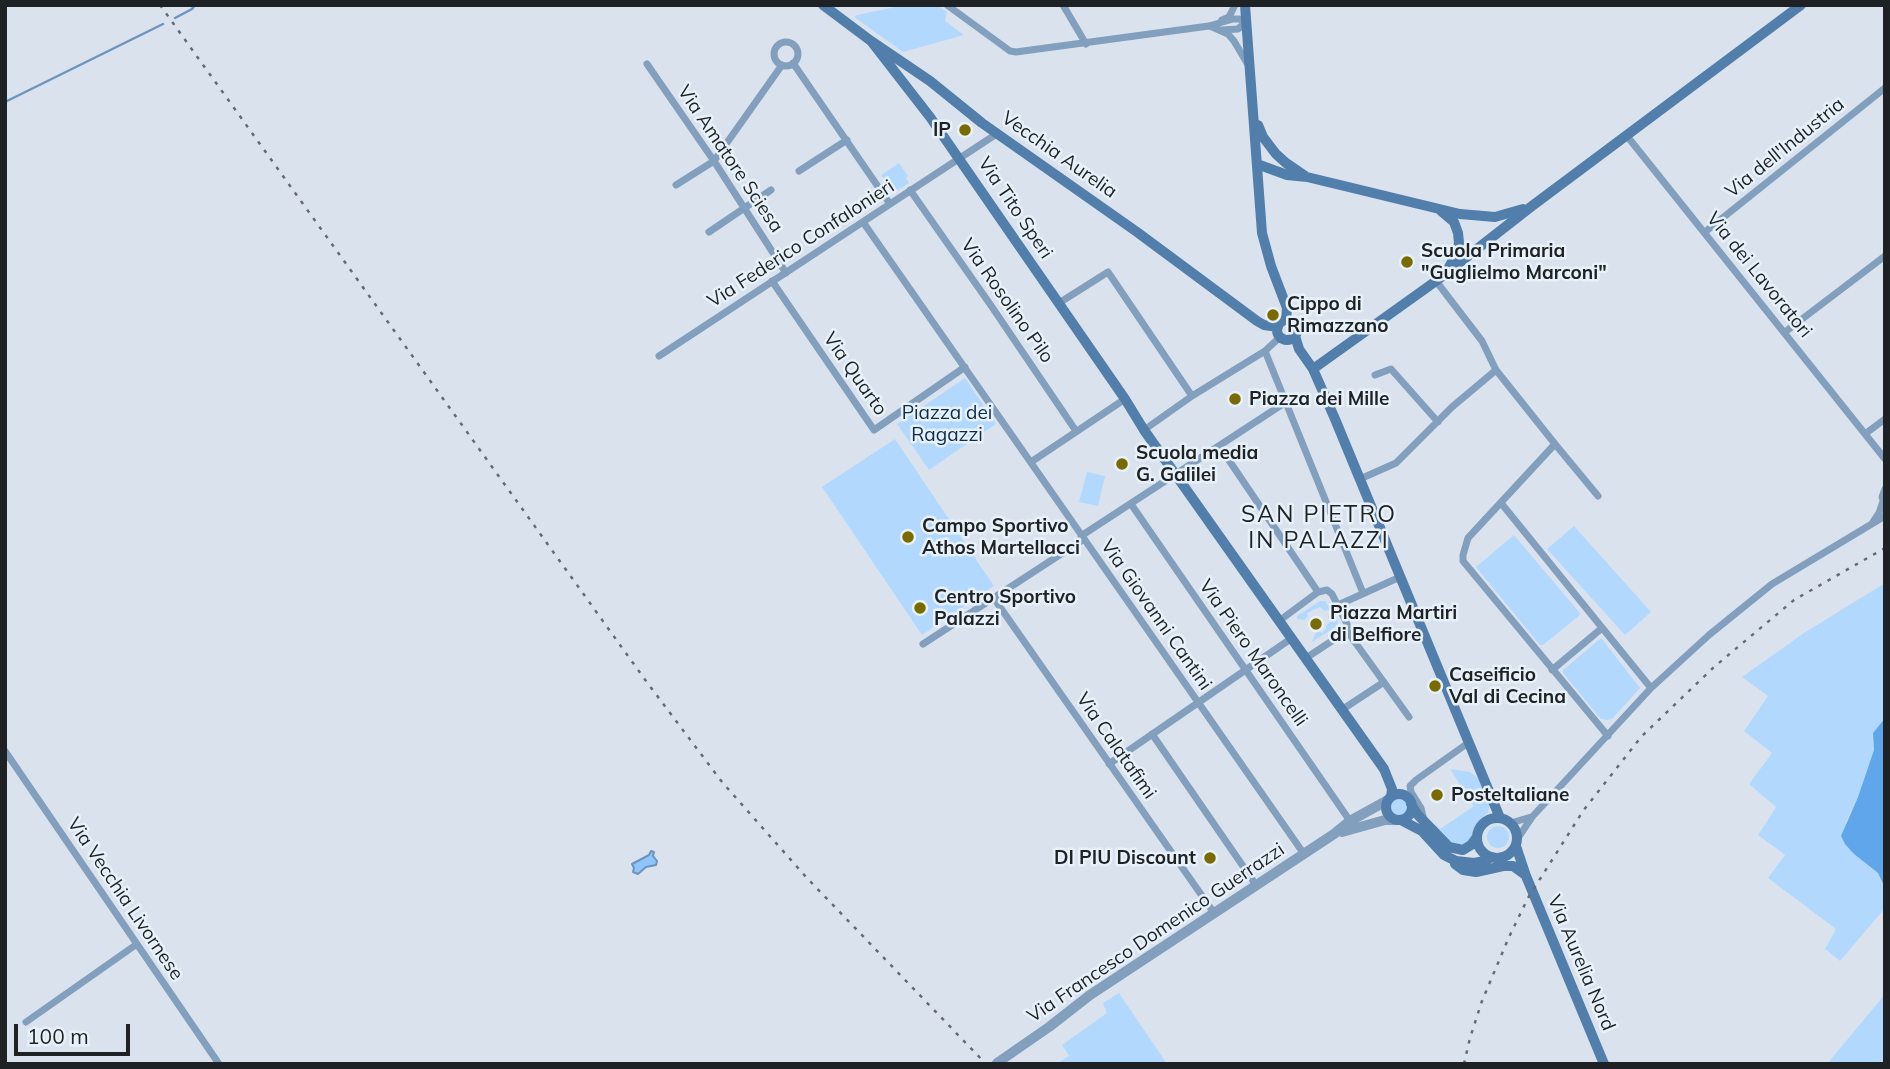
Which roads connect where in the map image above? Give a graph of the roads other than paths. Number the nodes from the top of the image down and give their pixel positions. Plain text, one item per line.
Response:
1 (823, 5) edge
2 (947, 5) edge
3 (1063, 5) edge
4 (1235, 5) edge
5 (1245, 5) edge
6 (1801, 5) edge
7 (1246, 22) junction
8 (1221, 26) junction
9 (871, 41) junction
10 (1086, 44) junction
11 (793, 63) junction
12 (647, 64) dead end
13 (782, 65) junction
14 (1250, 70) junction
15 (930, 81) junction
16 (1885, 88) edge
17 (915, 97) junction
18 (1253, 113) junction
19 (998, 133) junction
20 (1627, 136) junction
21 (846, 140) junction
22 (959, 158) junction
23 (715, 161) junction
24 (1257, 163) junction
25 (1286, 163) junction
26 (799, 171) dead end
27 (1307, 177) junction
28 (676, 186) dead end
29 (771, 190) dead end
30 (910, 190) junction
31 (890, 204) junction
32 (1532, 206) junction
33 (745, 208) junction
34 (1434, 208) junction
35 (863, 222) junction
36 (709, 232) dead end
37 (1705, 232) junction
38 (1885, 256) edge
39 (786, 272) junction
40 (772, 281) junction
41 (1436, 281) junction
42 (1059, 303) junction
43 (1281, 328) junction
44 (1785, 332) junction
45 (1295, 336) junction
46 (1265, 351) junction
47 (659, 356) dead end
48 (965, 368) junction
49 (1313, 369) junction
50 (1496, 370) junction
51 (1375, 375) dead end
52 (1192, 396) junction
53 (1125, 399) junction
54 (1286, 402) junction
55 (1885, 419) edge
56 (1438, 422) junction
57 (1144, 430) junction
58 (1076, 431) junction
59 (1865, 434) junction
60 (1555, 444) junction
61 (1220, 447) junction
62 (1885, 459) edge
63 (1031, 462) junction
64 (1176, 475) junction
65 (1360, 479) junction
66 (1885, 489) edge
67 (1598, 496) dead end
68 (1501, 503) junction
69 (1884, 503) edge
70 (1131, 504) junction
71 (1885, 516) edge
72 (1873, 522) junction
73 (1082, 537) junction
74 (1400, 577) junction
75 (1318, 592) junction
76 (1363, 593) junction
77 (993, 597) junction
78 (1338, 605) junction
79 (1279, 621) junction
80 (1602, 628) junction
81 (1347, 631) junction
82 (1292, 638) junction
83 (923, 644) dead end
84 (1306, 658) junction
85 (1246, 670) junction
86 (1552, 670) junction
87 (1384, 682) junction
88 (1651, 688) junction
89 (1199, 702) junction
90 (1343, 709) junction
91 (1409, 717) dead end
92 (1152, 734) junction
93 (1608, 736) junction
94 (1468, 743) junction
95 (5, 751) edge
96 (1110, 764) junction
97 (1389, 799) junction
98 (1411, 804) junction
99 (1532, 817) junction
100 (1398, 820) junction
101 (1424, 820) junction
102 (1350, 821) junction
103 (1506, 821) junction
104 (1334, 834) junction
105 (1477, 837) junction
106 (1517, 842) junction
107 (1304, 854) junction
108 (1444, 855) junction
109 (1492, 858) junction
110 (1526, 876) junction
111 (1256, 885) junction
112 (1214, 913) junction
113 (137, 944) junction
114 (26, 1022) dead end
115 (997, 1063) edge
116 (219, 1064) edge
117 (1604, 1064) edge

1 - 9 main road, Vecchia Aurelia
2 - 10 street
3 - 10 street
4 - 8 street
5 - 7 main road
6 - 20 main road
7 - 8 street
7 - 14 main road
8 - 10 street
8 - 14 street
9 - 15 main road, Vecchia Aurelia
9 - 17 main road, Via Tito Speri
11 - 13 street
11 - 13 street
11 - 21 street
12 - 23 street, Via Amatore Sciesa
13 - 23 street
14 - 18 main road
15 - 17 main road
15 - 19 main road, Vecchia Aurelia
16 - 37 street, Via dell'Industria
17 - 22 main road, Via Tito Speri
18 - 24 main road
18 - 25 main road
19 - 22 street, Via Federico Confalonieri
19 - 43 main road, Vecchia Aurelia
20 - 32 main road
20 - 37 street, Via dei Lavoratori
21 - 26 street
21 - 31 street
22 - 30 street, Via Federico Confalonieri
22 - 42 main road, Via Tito Speri
23 - 28 street
23 - 33 street, Via Amatore Sciesa
24 - 25 main road
24 - 27 main road
24 - 43 main road
25 - 27 main road
27 - 34 main road
29 - 33 street
30 - 31 street, Via Federico Confalonieri
30 - 58 street, Via Rosolino Pilo
31 - 35 street, Via Federico Confalonieri
32 - 34 main road
32 - 41 main road
33 - 36 street
33 - 39 street, Via Amatore Sciesa
34 - 41 main road
35 - 39 street, Via Federico Confalonieri
35 - 48 street, Via Giovanni Cantini
37 - 44 street, Via dei Lavoratori
38 - 44 street
39 - 40 street, Via Federico Confalonieri
40 - 47 street, Via Federico Confalonieri
40 - 48 street, Via Quarto
41 - 49 main road
41 - 50 street
42 - 52 street
42 - 53 main road, Via Tito Speri
43 - 45 main road, Vecchia Aurelia
43 - 45 main road
43 - 46 street
44 - 59 street, Via dei Lavoratori
45 - 49 main road
46 - 52 street
46 - 54 street
48 - 63 street, Via Giovanni Cantini
49 - 65 main road
50 - 56 street
50 - 60 street
51 - 56 street
52 - 57 street
53 - 57 main road, Via Tito Speri
53 - 58 street
54 - 61 street
54 - 76 street
55 - 59 street
56 - 65 street
57 - 64 main road, Via Tito Speri
58 - 63 street
59 - 62 street, Via dei Lavoratori
60 - 67 street
60 - 68 street
61 - 64 street
61 - 75 street
63 - 73 street, Via Giovanni Cantini
64 - 70 street
64 - 79 main road, Via Tito Speri
65 - 74 main road
66 - 69 street
68 - 80 street
68 - 86 street
69 - 72 street
70 - 73 street
70 - 85 street, Via Piero Maroncelli
71 - 72 street
72 - 88 street
73 - 77 street
73 - 89 street, Via Giovanni Cantini
74 - 76 street
74 - 94 main road
75 - 78 street
75 - 79 street
76 - 78 street
77 - 83 street
77 - 96 street, Via Calatafimi
78 - 81 street
79 - 82 main road, Via Tito Speri
80 - 86 street
80 - 88 street
81 - 84 street
81 - 87 street
82 - 84 main road, Via Tito Speri
82 - 85 street
84 - 90 main road, Via Tito Speri
85 - 89 street
85 - 102 street, Via Piero Maroncelli
86 - 93 street
87 - 90 street
87 - 91 street
88 - 93 street
89 - 92 street
89 - 107 street, Via Giovanni Cantini
90 - 97 main road, Via Tito Speri
92 - 96 street
92 - 111 street
93 - 99 street
94 - 101 street
94 - 103 main road
95 - 113 street, Via Vecchia Livornese
96 - 112 street, Via Calatafimi
97 - 98 main road
97 - 100 main road
97 - 102 street, Via Francesco Domenico Guerrazzi
98 - 100 main road
98 - 101 main road
99 - 103 street
99 - 106 street
100 - 104 street, Via Francesco Domenico Guerrazzi
100 - 108 main road
101 - 105 main road
102 - 104 street, Via Francesco Domenico Guerrazzi
103 - 105 main road
103 - 106 main road
104 - 107 street, Via Francesco Domenico Guerrazzi
105 - 109 main road
106 - 109 main road
106 - 110 main road, Via Aurelia Nord
107 - 111 street, Via Francesco Domenico Guerrazzi
108 - 109 main road
108 - 110 main road
110 - 117 main road, Via Aurelia Nord
111 - 112 street, Via Francesco Domenico Guerrazzi
112 - 115 street, Via Francesco Domenico Guerrazzi
113 - 114 street
113 - 116 street, Via Vecchia Livornese

